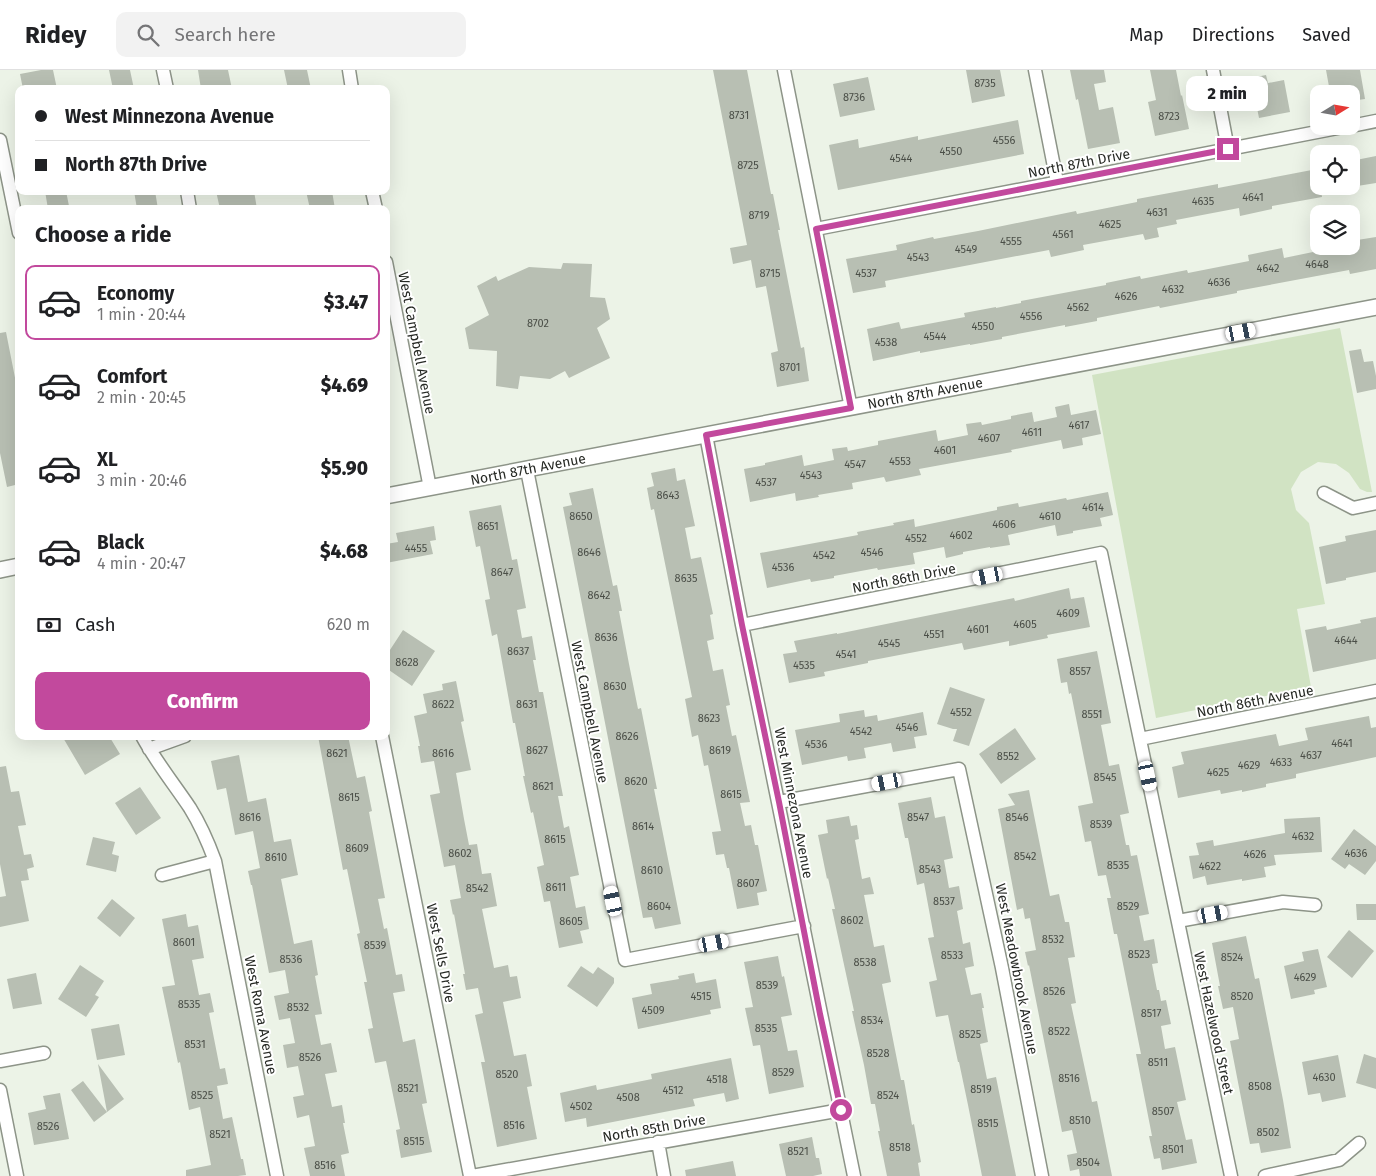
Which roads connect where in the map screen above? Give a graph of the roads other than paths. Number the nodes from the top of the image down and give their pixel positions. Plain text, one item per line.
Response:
1 (163, 70) edge
2 (349, 70) edge
3 (784, 70) edge
4 (1035, 70) edge
5 (1213, 70) edge
6 (166, 85) edge
7 (351, 85) edge
8 (1376, 121) edge
9 (1360, 124) edge
10 (1310, 133) edge
11 (0, 140) edge
12 (1228, 149) junction
13 (1057, 182) junction
14 (15, 213) edge
15 (816, 229) junction
16 (390, 283) edge
17 (1376, 307) edge
18 (851, 408) junction
19 (706, 435) junction
20 (527, 470) junction
21 (430, 488) junction
22 (1324, 493) dead end
23 (390, 495) edge
24 (1376, 503) edge
25 (1101, 554) joint
26 (15, 567) edge
27 (0, 570) edge
28 (742, 625) junction
29 (1376, 691) edge
30 (1140, 739) junction
31 (144, 740) edge
32 (175, 740) edge
33 (383, 740) edge
34 (149, 749) junction
35 (779, 802) junction
36 (215, 861) junction
37 (162, 874) dead end
38 (1315, 905) dead end
39 (1178, 921) junction
40 (804, 926) junction
41 (44, 1053) dead end
42 (0, 1062) edge
43 (0, 1090) edge
44 (841, 1110) junction
45 (658, 1142) junction
46 (1359, 1143) dead end
47 (17, 1176) edge
48 (277, 1176) edge
49 (471, 1176) edge
50 (664, 1176) edge
51 (854, 1176) edge
52 (1042, 1176) edge
53 (1231, 1176) edge
54 (1265, 1176) edge

1 - 6 street
2 - 7 street
3 - 15 street
4 - 13 street
5 - 12 street
8 - 9 street, North 87th Drive
10 - 12 street, North 87th Drive
11 - 14 street
12 - 13 street, North 87th Drive
13 - 15 street, North 87th Drive
15 - 18 street
16 - 21 street, West Campbell Avenue
17 - 18 street, North 87th Avenue
18 - 19 street, North 87th Avenue
19 - 20 street, North 87th Avenue
19 - 28 street, West Minnezona Avenue
20 - 21 street, North 87th Avenue
20 - 40 street, West Campbell Avenue
21 - 23 street, North 87th Avenue
22 - 24 street
25 - 28 street, North 86th Drive
25 - 30 street, West Hazelwood Street
26 - 27 street
28 - 35 street, West Minnezona Avenue
29 - 30 street, North 86th Avenue
30 - 39 street, West Hazelwood Street
31 - 34 street, West Roma Avenue
32 - 34 street
33 - 49 street, West Sells Drive
34 - 36 street, West Roma Avenue
35 - 40 street, West Minnezona Avenue
35 - 52 street, West Meadowbrook Avenue
36 - 37 street
36 - 48 street, West Roma Avenue
38 - 39 street
39 - 53 street, West Hazelwood Street
40 - 44 street, West Minnezona Avenue
41 - 42 street
43 - 47 street
44 - 45 street, North 85th Drive
44 - 51 street, West Minnezona Avenue
45 - 49 street, North 85th Drive
45 - 50 street
46 - 54 street

